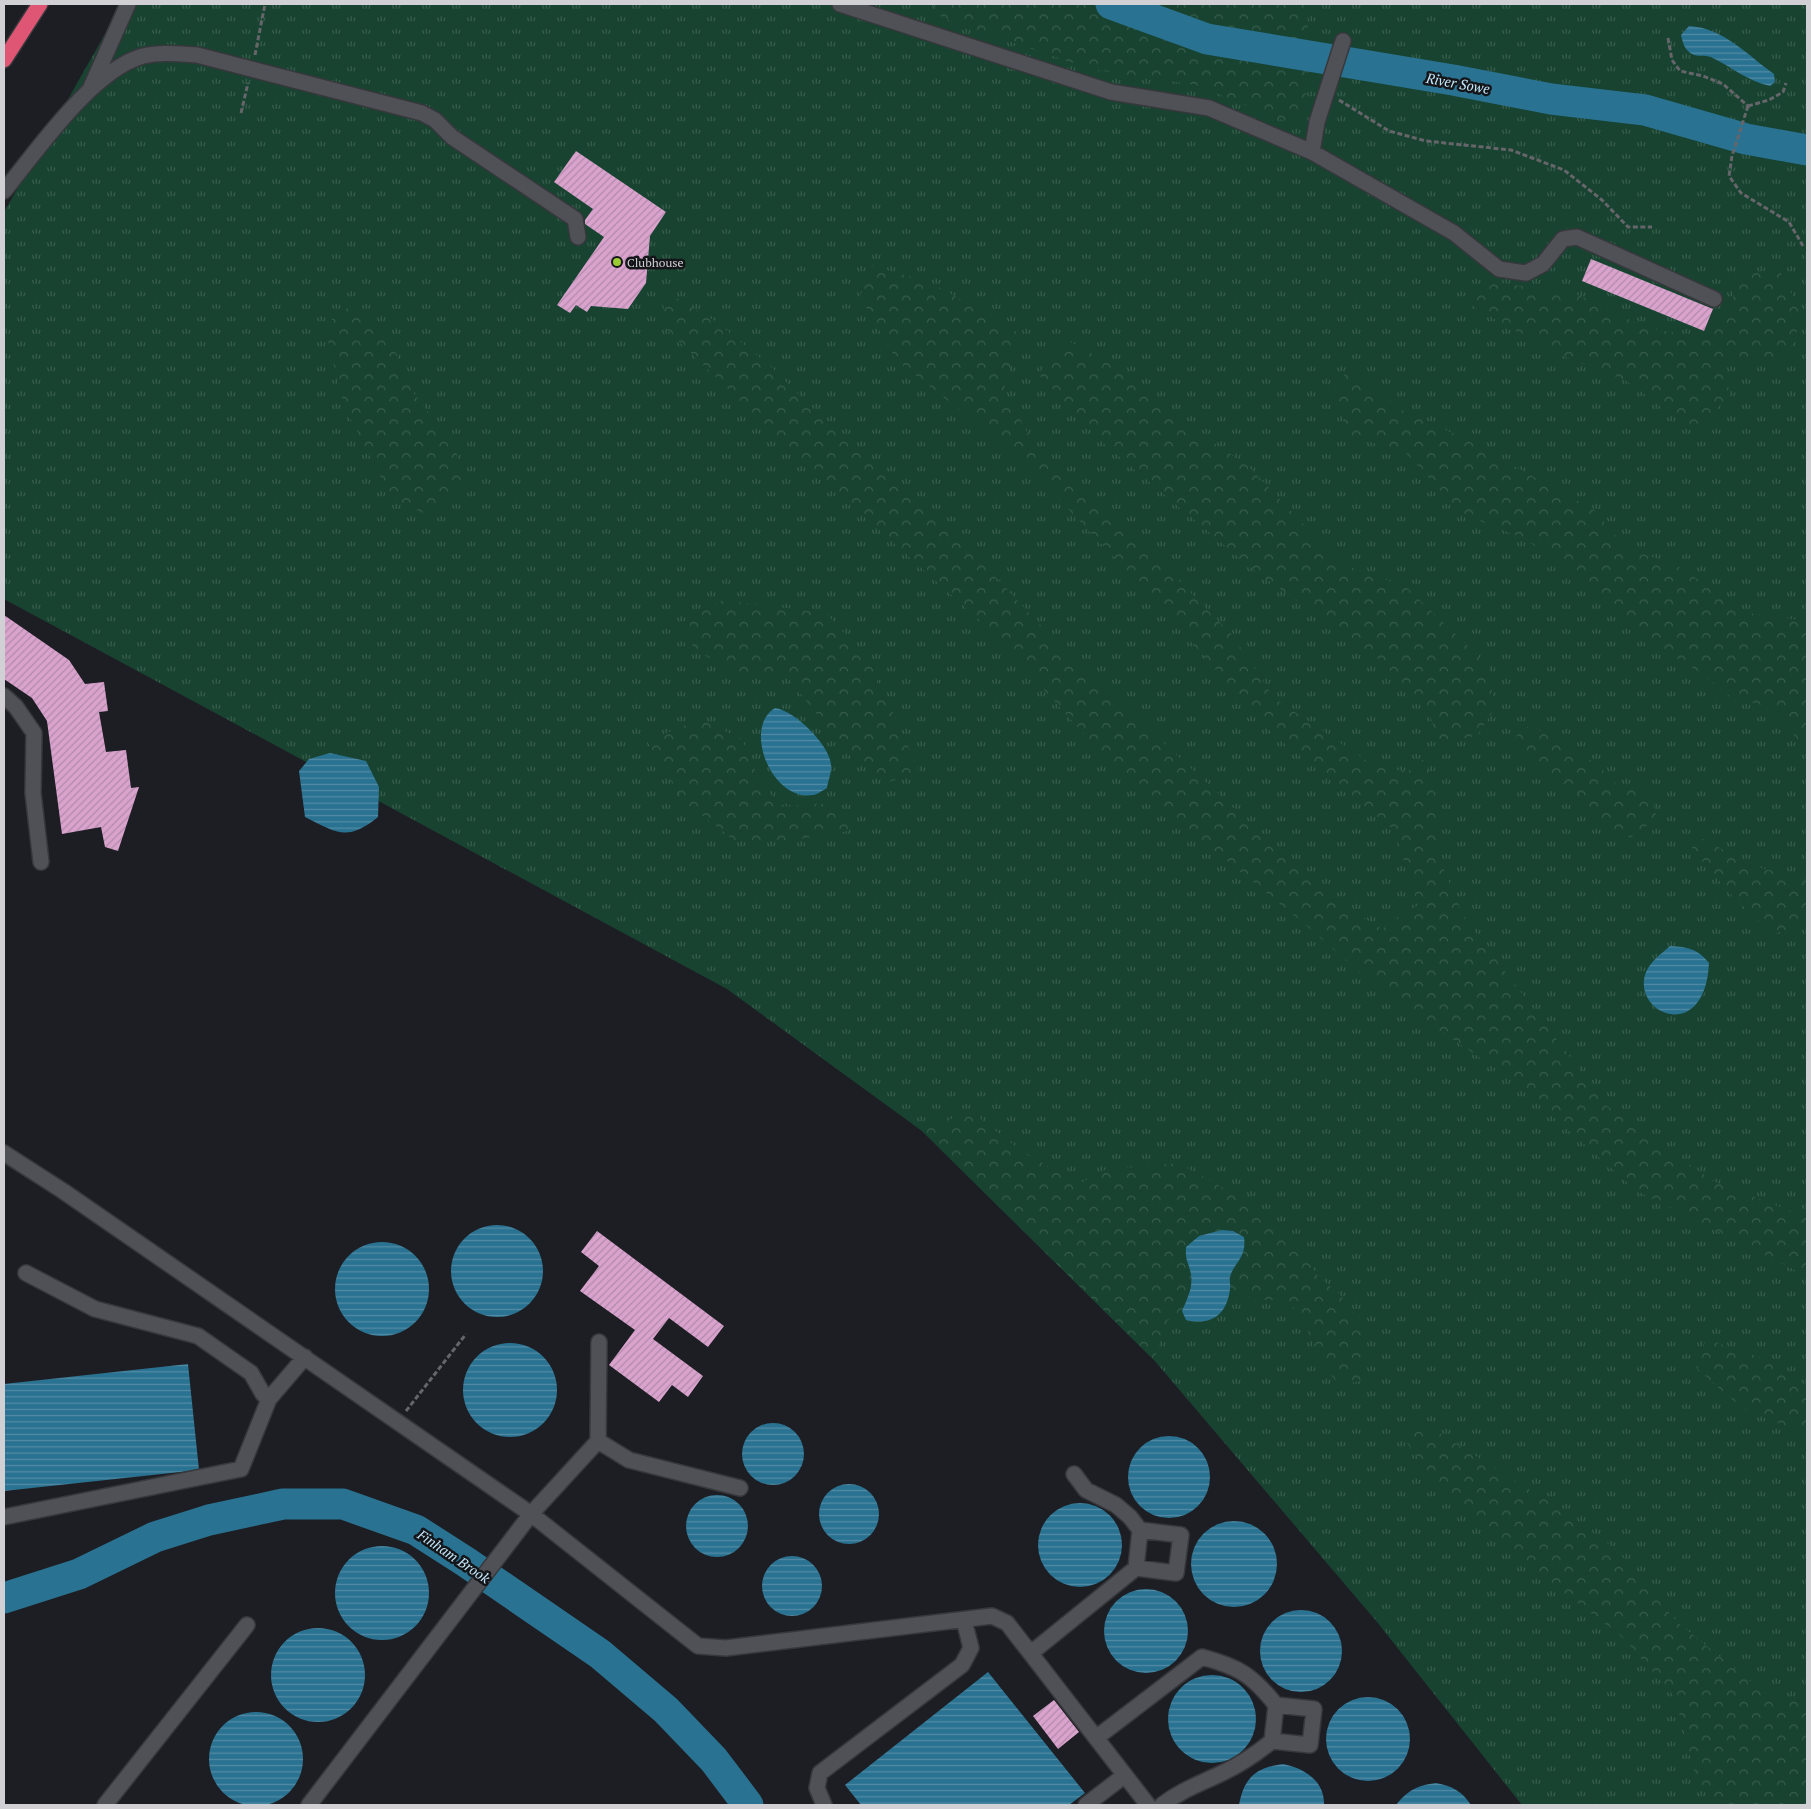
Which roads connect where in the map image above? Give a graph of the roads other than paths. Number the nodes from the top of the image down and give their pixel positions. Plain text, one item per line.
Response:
1 (40, 4) edge
2 (128, 4) edge
3 (840, 4) edge
4 (1343, 41) dead end
5 (4, 60) edge
6 (90, 89) junction
7 (1312, 152) junction
8 (4, 191) edge
9 (578, 237) dead end
10 (1714, 299) dead end
11 (4, 696) edge
12 (41, 862) dead end
13 (4, 1153) edge
14 (26, 1273) dead end
15 (599, 1342) dead end
16 (305, 1357) junction
17 (269, 1399) junction
18 (598, 1441) junction
19 (1074, 1474) dead end
20 (740, 1488) dead end
21 (531, 1514) junction
22 (4, 1517) edge
23 (1140, 1530) junction
24 (1136, 1568) junction
25 (964, 1620) junction
26 (247, 1625) dead end
27 (1031, 1653) junction
28 (1276, 1705) junction
29 (1096, 1738) junction
30 (1272, 1742) junction
31 (1125, 1775) junction
32 (105, 1805) edge
33 (309, 1805) edge
34 (824, 1805) edge
35 (1086, 1805) edge
36 (1148, 1805) edge
37 (1162, 1805) edge

1 - 5 highway
2 - 6 lane
3 - 7 lane
4 - 7 lane
6 - 8 lane
6 - 9 lane
7 - 10 lane
11 - 12 lane
13 - 16 lane
14 - 17 lane
15 - 18 lane
16 - 17 lane
16 - 21 lane
17 - 22 lane
18 - 20 lane
18 - 21 lane
19 - 23 lane
21 - 25 lane
21 - 33 lane
23 - 24 lane
23 - 24 lane
24 - 27 lane
25 - 27 lane
25 - 34 lane
26 - 32 lane
27 - 29 lane
28 - 29 lane
28 - 30 lane
28 - 30 lane
29 - 31 lane
30 - 37 lane
31 - 35 lane
31 - 36 lane

